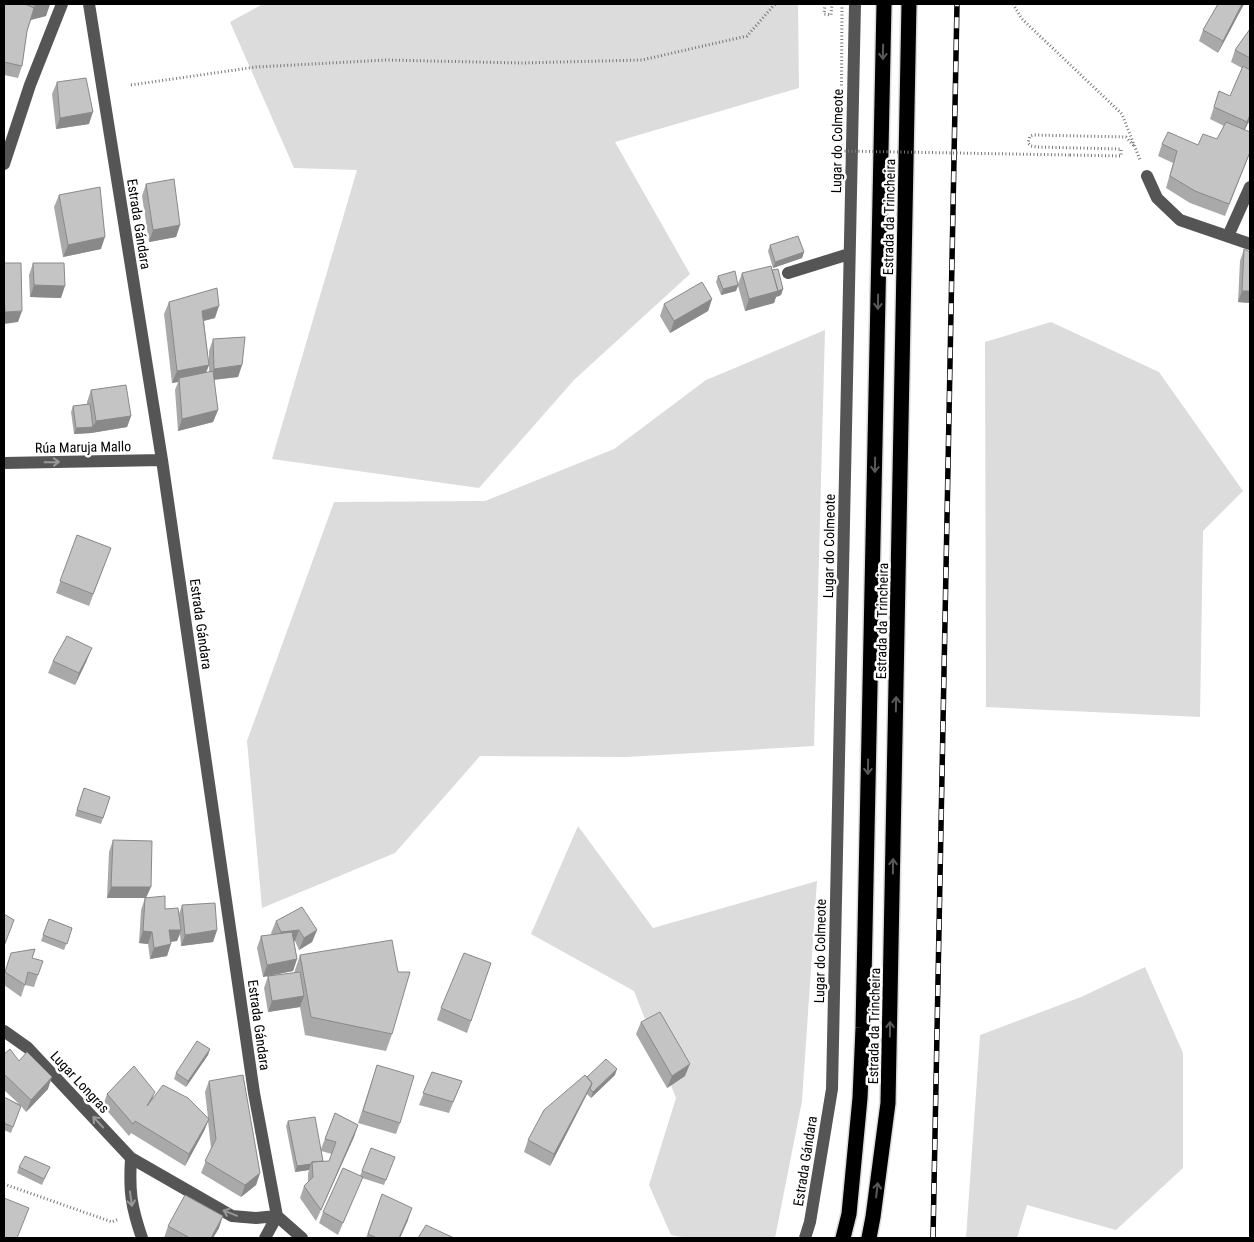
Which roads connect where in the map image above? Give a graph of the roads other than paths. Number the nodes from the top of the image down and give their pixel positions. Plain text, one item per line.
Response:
1 (62, 4) edge
2 (89, 4) edge
3 (855, 4) edge
4 (884, 4) edge
5 (909, 4) edge
6 (4, 164) edge
7 (1147, 176) road end
8 (1250, 187) edge
9 (1228, 236) junction
10 (1250, 244) edge
11 (849, 254) junction
12 (788, 273) dead end
13 (162, 460) junction
14 (4, 463) edge
15 (4, 1031) edge
16 (832, 1088) joint
17 (131, 1158) junction
18 (277, 1216) junction
19 (142, 1238) edge
20 (264, 1238) edge
21 (302, 1238) edge
22 (805, 1238) edge
23 (843, 1238) edge
24 (868, 1238) edge

1 - 6 street
2 - 13 street, Estrada Gándara
3 - 11 street, Lugar do Colmeote
4 -> 23 highway, Estrada da Trincheira
24 -> 5 highway, Estrada da Trincheira
7 - 9 street
8 - 9 street
9 - 10 street
11 - 12 street
11 - 16 street, Lugar do Colmeote
14 -> 13 street, Rúa Maruja Mallo
13 - 18 street, Estrada Gándara
17 -> 15 street, Lugar Longras
16 - 22 street, Estrada Gándara
18 -> 17 street, Lugar Longras
17 -> 19 street
18 - 20 street
18 - 21 street

